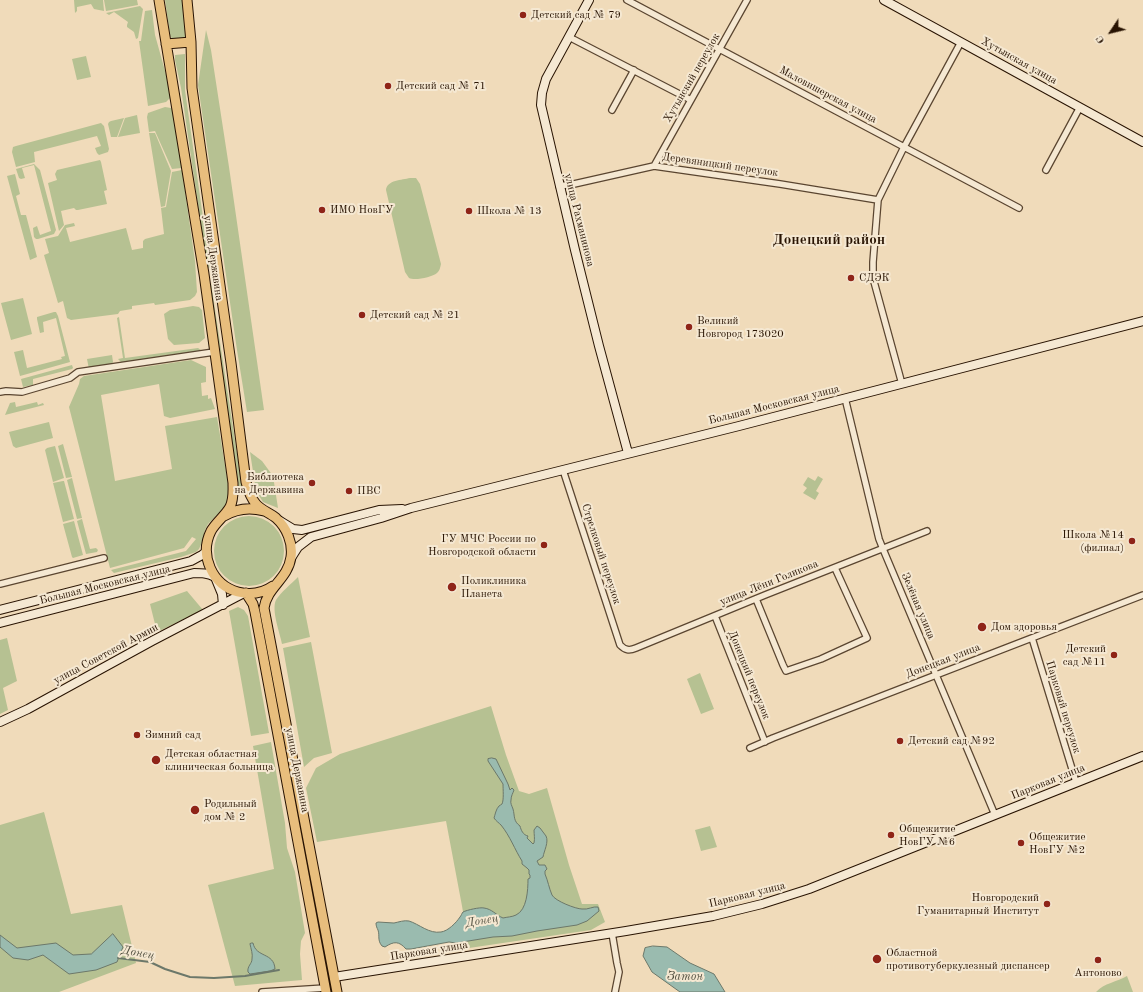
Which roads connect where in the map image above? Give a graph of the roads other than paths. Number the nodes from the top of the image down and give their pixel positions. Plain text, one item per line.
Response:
1 (159, 0) edge
2 (187, 0) edge
3 (589, 0) edge
4 (627, 0) edge
5 (747, 0) edge
6 (884, 0) edge
7 (569, 37) junction
8 (191, 42) junction
9 (961, 42) junction
10 (166, 44) junction
11 (719, 49) junction
12 (634, 70) junction
13 (691, 100) junction
14 (1080, 107) junction
15 (612, 110) dead end
16 (1143, 142) edge
17 (904, 147) junction
18 (654, 166) junction
19 (1046, 170) dead end
20 (559, 186) junction
21 (878, 200) junction
22 (1019, 208) dead end
23 (218, 272) junction
24 (204, 274) junction
25 (1143, 320) edge
26 (214, 352) junction
27 (902, 384) junction
28 (0, 392) edge
29 (845, 398) junction
30 (628, 453) junction
31 (563, 470) junction
32 (411, 508) junction
33 (272, 516) junction
34 (222, 518) junction
35 (928, 530) dead end
36 (883, 549) junction
37 (206, 552) junction
38 (104, 558) dead end
39 (289, 564) junction
40 (835, 568) junction
41 (215, 577) junction
42 (281, 578) junction
43 (0, 584) edge
44 (245, 593) junction
45 (1143, 595) edge
46 (756, 599) junction
47 (223, 605) junction
48 (0, 610) edge
49 (715, 616) junction
50 (0, 623) edge
51 (1032, 638) junction
52 (620, 645) joint
53 (936, 674) junction
54 (0, 722) edge
55 (765, 742) junction
56 (750, 748) dead end
57 (1143, 756) edge
58 (1076, 782) junction
59 (995, 815) junction
60 (612, 933) junction
61 (334, 977) junction
62 (326, 990) edge
63 (262, 992) edge
64 (337, 992) edge
65 (615, 992) edge

1 - 10 main road, улица Державина
2 - 8 main road, улица Державина
3 - 7 street, улица Рахманинова
4 - 11 street, Маловишерская улица
5 - 11 street, Хутынский переулок
6 - 9 street, Хутынская улица
7 - 12 street
7 - 20 street, улица Рахманинова
8 - 10 main road
8 - 23 main road, улица Державина
9 - 14 street, Хутынская улица
9 - 17 street
10 - 24 main road, улица Державина
11 - 13 street, Хутынский переулок
11 - 17 street, Маловишерская улица
12 - 13 street
12 - 15 street
13 - 18 street, Хутынский переулок
14 - 16 street, Хутынская улица
14 - 19 street
17 - 21 street
17 - 22 street, Маловишерская улица
18 - 20 street, Деревяницкий переулок
18 - 21 street, Деревяницкий переулок
20 - 30 street, улица Рахманинова
21 - 27 street
23 - 24 main road
23 - 33 main road, улица Державина
24 - 26 main road, улица Державина
25 - 27 street, Большая Московская улица
26 - 28 street
26 - 34 main road, улица Державина
27 - 29 street, Большая Московская улица
29 - 30 street, Большая Московская улица
29 - 36 street, Зелёная улица
30 - 31 street, Большая Московская улица
31 - 32 street, Большая Московская улица
31 - 52 street, Стрелковый переулок
32 - 33 street, Большая Московская улица
32 - 39 street, Большая Московская улица
33 - 34 main road, улица Державина
33 - 39 main road, улица Державина
34 - 37 main road, улица Державина
35 - 36 street, улица Лёни Голикова
36 - 40 street, улица Лёни Голикова
36 - 53 street, Зелёная улица
37 - 41 main road
37 - 48 street, Большая Московская улица
38 - 43 street
39 - 42 main road, улица Державина
40 - 46 street, улица Лёни Голикова
40 - 46 street
41 - 44 main road
41 - 47 street
41 - 50 street, Большая Московская улица
42 - 44 main road, улица Державина
42 - 61 main road, улица Державина
44 - 47 street, улица Советской Армии
44 - 62 main road, улица Державина
45 - 51 street, Донецкая улица
46 - 49 street, улица Лёни Голикова
47 - 54 street, улица Советской Армии
49 - 52 street, улица Лёни Голикова
49 - 55 street, Донецкий переулок
51 - 53 street, Донецкая улица
51 - 58 street, Парковый переулок
53 - 55 street, Донецкая улица
53 - 59 street, Зелёная улица
55 - 56 street, Донецкая улица
57 - 58 street, Парковая улица
58 - 59 street, Парковая улица
59 - 60 street, Парковая улица
60 - 61 street, Парковая улица
60 - 65 street
61 - 64 main road, улица Державина
62 - 63 street

